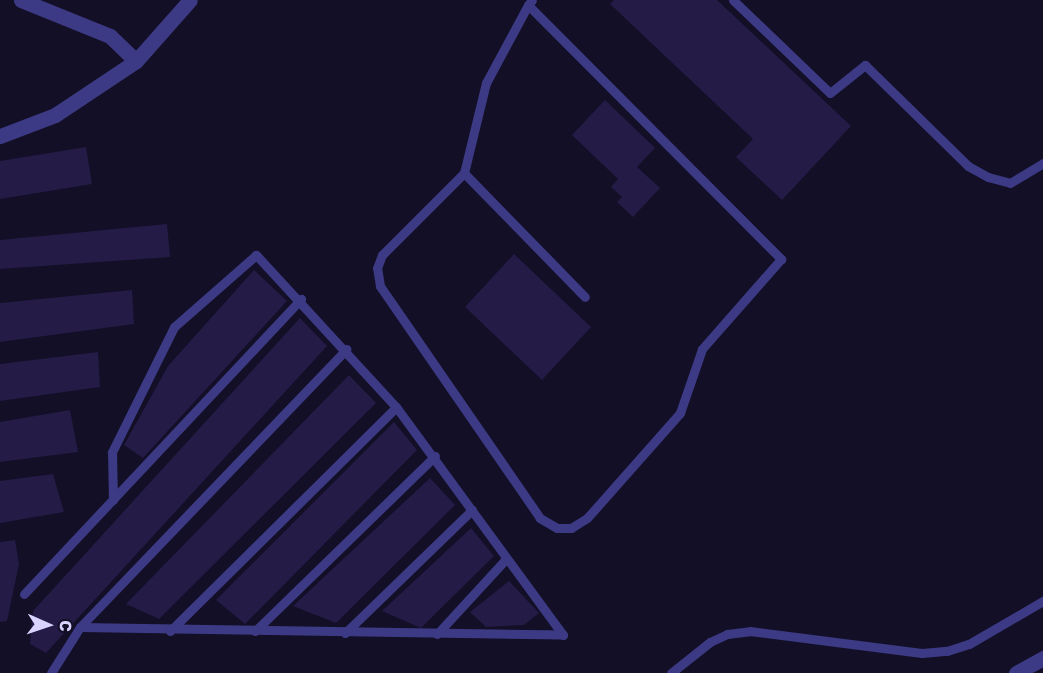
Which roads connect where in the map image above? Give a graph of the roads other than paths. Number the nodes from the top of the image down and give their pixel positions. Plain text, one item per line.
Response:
1 (21, 0) edge
2 (190, 0) edge
3 (733, 0) edge
4 (530, 2) edge
5 (136, 61) junction
6 (0, 136) edge
7 (1043, 163) edge
8 (464, 173) junction
9 (585, 297) dead end
10 (301, 299) junction
11 (347, 350) junction
12 (396, 406) junction
13 (435, 456) junction
14 (113, 500) junction
15 (472, 510) junction
16 (506, 559) junction
17 (24, 594) dead end
18 (1043, 601) edge
19 (80, 627) junction
20 (170, 631) junction
21 (255, 632) junction
22 (345, 633) junction
23 (437, 634) junction
24 (1043, 658) edge
25 (51, 673) edge
26 (671, 673) edge
27 (1016, 673) edge

1 - 5 street
2 - 5 street
3 - 7 lane
4 - 8 lane
4 - 8 lane
5 - 6 street
8 - 9 lane
10 - 11 lane
10 - 14 lane
10 - 14 lane
11 - 12 lane
11 - 19 lane
12 - 13 lane
12 - 20 lane
13 - 15 lane
13 - 21 lane
14 - 17 lane
15 - 16 lane
15 - 22 lane
16 - 23 lane
16 - 23 lane
18 - 26 lane
19 - 20 lane
19 - 25 lane
20 - 21 lane
21 - 22 lane
22 - 23 lane
24 - 27 street

